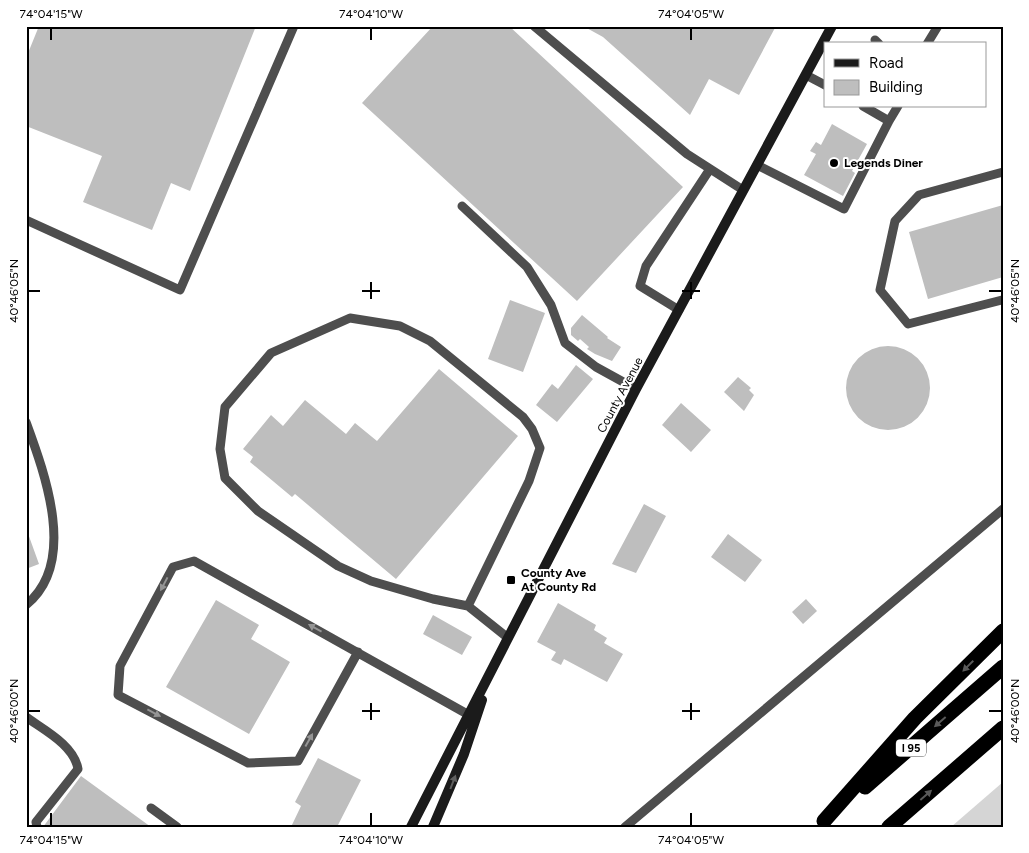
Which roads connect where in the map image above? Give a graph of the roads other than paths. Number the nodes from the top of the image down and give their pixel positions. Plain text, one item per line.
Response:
1 (294, 26) edge
2 (534, 26) edge
3 (832, 26) edge
4 (938, 26) edge
5 (928, 42) edge
6 (806, 75) junction
7 (824, 84) edge
8 (867, 108) edge
9 (897, 108) edge
10 (890, 121) junction
11 (756, 165) junction
12 (710, 169) junction
13 (1003, 172) edge
14 (743, 190) junction
15 (462, 206) dead end
16 (26, 220) edge
17 (1003, 301) edge
18 (679, 310) junction
19 (636, 389) junction
20 (26, 422) edge
21 (1003, 509) edge
22 (26, 605) edge
23 (468, 606) junction
24 (1003, 632) edge
25 (508, 638) junction
26 (358, 652) junction
27 (1003, 666) edge
28 (492, 669) junction
29 (469, 714) junction
30 (26, 717) edge
31 (1003, 728) edge
32 (436, 778) junction
33 (151, 808) dead end
34 (821, 824) edge
35 (36, 827) edge
36 (177, 827) edge
37 (403, 827) edge
38 (411, 827) edge
39 (433, 827) edge
40 (625, 827) edge
41 (889, 827) edge

1 - 16 lane
2 - 12 lane
3 - 6 main road, County Avenue
4 - 5 lane
6 - 7 lane
6 - 11 main road, County Avenue
8 - 10 lane
9 - 10 lane
10 - 11 lane
11 - 14 main road, County Avenue
12 - 14 lane
12 - 18 lane
13 - 17 lane
14 - 18 main road, County Avenue
15 - 19 lane
18 - 19 main road, County Avenue
19 - 25 main road, County Avenue
20 - 22 lane
21 - 40 lane
23 - 23 lane
23 - 25 lane
24 -> 34 highway
25 - 28 main road, County Avenue
26 -> 26 lane
26 - 29 lane
27 -> 34 highway, I 95
28 - 29 main road, County Avenue
39 -> 28 main road
29 - 32 main road, County Avenue
30 - 35 lane
41 -> 31 highway
32 - 37 main road
32 - 38 main road
33 - 36 lane

